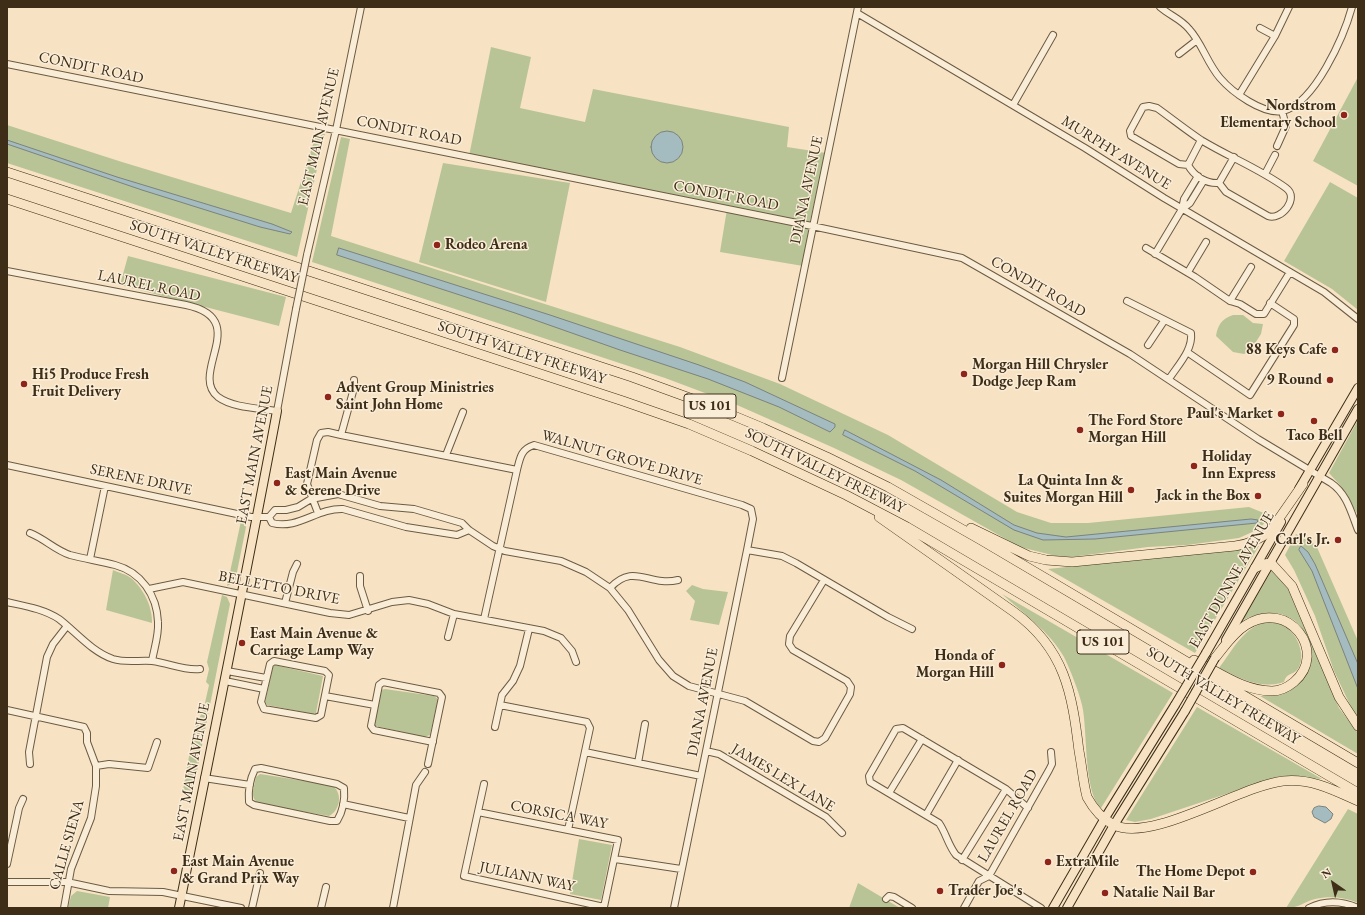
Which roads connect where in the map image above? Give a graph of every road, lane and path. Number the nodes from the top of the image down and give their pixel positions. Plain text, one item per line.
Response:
1 (361, 7) edge
2 (1160, 7) edge
3 (1289, 7) edge
4 (1352, 7) edge
5 (858, 10) edge
6 (1260, 28) dead end
7 (1053, 35) dead end
8 (1275, 36) junction
9 (1197, 40) junction
10 (1179, 54) dead end
11 (7, 64) edge
12 (1239, 95) junction
13 (1013, 105) junction
14 (1282, 111) junction
15 (336, 130) junction
16 (1202, 140) junction
17 (1277, 146) dead end
18 (1275, 155) dead end
19 (1234, 158) junction
20 (1188, 165) junction
21 (7, 172) edge
22 (1265, 174) junction
23 (1198, 176) junction
24 (1204, 180) junction
25 (1219, 183) junction
26 (7, 199) edge
27 (1182, 209) junction
28 (812, 226) junction
29 (1206, 242) dead end
30 (1146, 248) dead end
31 (1155, 254) junction
32 (1251, 267) dead end
33 (7, 271) edge
34 (1188, 272) junction
35 (1290, 272) junction
36 (1230, 301) junction
37 (1127, 302) dead end
38 (1270, 303) junction
39 (1358, 319) edge
40 (1164, 321) junction
41 (1148, 345) dead end
42 (1187, 352) junction
43 (782, 378) dead end
44 (1169, 379) junction
45 (354, 380) dead end
46 (1358, 388) edge
47 (1358, 409) edge
48 (277, 411) junction
49 (463, 412) dead end
50 (341, 434) junction
51 (446, 455) junction
52 (7, 465) edge
53 (517, 470) junction
54 (1310, 470) junction
55 (1321, 476) junction
56 (1303, 484) junction
57 (105, 486) junction
58 (846, 494) junction
59 (311, 499) junction
60 (919, 504) junction
61 (742, 505) joint
62 (318, 514) junction
63 (258, 517) junction
64 (269, 517) junction
65 (469, 530) junction
66 (1358, 530) edge
67 (30, 533) dead end
68 (500, 548) junction
69 (747, 550) junction
70 (90, 559) junction
71 (1271, 563) junction
72 (297, 564) dead end
73 (1255, 568) junction
74 (360, 576) dead end
75 (678, 580) dead end
76 (824, 580) junction
77 (610, 588) junction
78 (149, 589) junction
79 (242, 594) junction
80 (7, 602) edge
81 (285, 603) junction
82 (368, 611) junction
83 (454, 614) junction
84 (484, 620) junction
85 (67, 626) junction
86 (529, 629) junction
87 (912, 629) dead end
88 (1142, 635) junction
89 (448, 637) dead end
90 (1215, 658) junction
91 (152, 661) junction
92 (576, 662) dead end
93 (200, 669) dead end
94 (227, 671) junction
95 (266, 678) junction
96 (225, 681) junction
97 (264, 689) junction
98 (717, 693) junction
99 (325, 696) junction
100 (375, 705) junction
101 (500, 705) junction
102 (7, 710) edge
103 (36, 716) junction
104 (645, 724) dead end
105 (1358, 726) edge
106 (495, 727) dead end
107 (922, 739) junction
108 (157, 742) dead end
109 (433, 742) junction
110 (706, 751) junction
111 (585, 752) junction
112 (1051, 752) dead end
113 (958, 760) junction
114 (638, 763) junction
115 (1358, 763) edge
116 (30, 764) dead end
117 (428, 764) dead end
118 (96, 766) junction
119 (425, 772) dead end
120 (701, 776) junction
121 (204, 778) junction
122 (484, 784) dead end
123 (250, 785) junction
124 (1006, 788) junction
125 (889, 793) junction
126 (1358, 793) edge
127 (23, 799) dead end
128 (1358, 801) edge
129 (343, 804) junction
130 (1028, 808) junction
131 (478, 812) junction
132 (926, 815) junction
133 (410, 818) junction
134 (1105, 818) junction
135 (1114, 824) junction
136 (568, 830) junction
137 (842, 833) dead end
138 (615, 858) junction
139 (962, 860) junction
140 (7, 864) edge
141 (681, 869) junction
142 (260, 873) dead end
143 (989, 876) junction
144 (7, 882) edge
145 (67, 882) junction
146 (326, 887) dead end
147 (182, 896) junction
148 (886, 899) dead end
149 (64, 908) edge
150 (179, 908) edge
151 (241, 908) edge
152 (252, 908) edge
153 (321, 908) edge
154 (393, 908) edge
155 (674, 908) edge
156 (912, 908) edge
157 (964, 908) edge
158 (1041, 908) edge
159 (1053, 908) edge
160 (1067, 908) edge
161 (1309, 908) edge
162 (1358, 908) edge

1 - 15 street, EAST MAIN AVENUE
2 - 9 street
3 - 8 street
4 - 14 street
5 - 13 street, MURPHY AVENUE
5 - 28 street, DIANA AVENUE
6 - 8 street
7 - 13 street
8 - 12 street
9 - 10 street
9 - 12 street
11 - 15 street, CONDIT ROAD
12 - 14 street
13 - 27 street, MURPHY AVENUE
14 - 17 street
15 - 28 street, CONDIT ROAD
15 - 48 street, EAST MAIN AVENUE, bridge
16 - 19 street
16 - 20 street
16 - 20 street
18 - 22 street
19 - 22 street
19 - 25 street
20 - 23 street
21 - 60 highway, SOUTH VALLEY FREEWAY / US 101
22 - 25 street
23 - 24 street
23 - 27 street
24 - 25 street
24 - 27 street
26 - 58 highway, SOUTH VALLEY FREEWAY / US 101
27 - 31 street
27 - 35 street, MURPHY AVENUE
28 - 43 street, DIANA AVENUE
28 - 44 street, CONDIT ROAD
29 - 34 street
30 - 31 street
31 - 34 street
32 - 36 street
33 - 48 street, LAUREL ROAD
34 - 36 street
35 - 38 street
35 - 39 street, MURPHY AVENUE
36 - 38 street
37 - 40 street
38 - 42 street
40 - 41 street
40 - 42 street
42 - 44 street
44 - 54 street, CONDIT ROAD
45 - 50 street
46 - 54 main road, EAST DUNNE AVENUE
47 - 55 main road, EAST DUNNE AVENUE
48 - 63 main road, EAST MAIN AVENUE
49 - 51 street
50 - 51 street
50 - 59 street
51 - 53 street
52 - 57 street, SERENE DRIVE
53 - 61 street, WALNUT GROVE DRIVE
53 - 68 street
54 - 55 street, CONDIT ROAD
54 - 56 main road, EAST DUNNE AVENUE
55 - 66 street, CONDIT ROAD
55 - 71 main road, EAST DUNNE AVENUE
56 - 60 highway
56 - 73 main road, EAST DUNNE AVENUE
57 - 63 street, SERENE DRIVE
57 - 70 street
58 - 126 highway, SOUTH VALLEY FREEWAY / US 101
58 - 134 highway
59 - 62 street
59 - 64 street, SERENE DRIVE
59 - 65 street, SERENE DRIVE
60 - 88 highway, SOUTH VALLEY FREEWAY / US 101
61 - 69 street, DIANA AVENUE
62 - 64 street, SERENE DRIVE
62 - 65 street, SERENE DRIVE
63 - 64 street, SERENE DRIVE
63 - 79 main road, EAST MAIN AVENUE
65 - 68 street, SERENE DRIVE
67 - 70 street
68 - 77 street, SERENE DRIVE
68 - 84 street
69 - 76 street
69 - 98 street, DIANA AVENUE
70 - 78 street
71 - 73 highway
71 - 90 main road, EAST DUNNE AVENUE
71 - 105 highway
72 - 81 street
73 - 134 main road, EAST DUNNE AVENUE, bridge
74 - 82 street
75 - 77 street
76 - 87 street
76 - 98 street, SERENE DRIVE
77 - 98 street, SERENE DRIVE
78 - 79 street, BELLETTO DRIVE
78 - 91 street
79 - 81 street, BELLETTO DRIVE
79 - 94 main road, EAST MAIN AVENUE
80 - 85 street
81 - 82 street, BELLETTO DRIVE
82 - 83 street, BELLETTO DRIVE
83 - 84 street, BELLETTO DRIVE
83 - 89 street
84 - 86 street, BELLETTO DRIVE
85 - 91 street
85 - 103 street
86 - 92 street, BELLETTO DRIVE
86 - 101 street
88 - 90 highway
88 - 115 highway, SOUTH VALLEY FREEWAY / US 101
90 - 135 main road, EAST DUNNE AVENUE, bridge
91 - 93 street
94 - 95 street
94 - 96 main road, EAST MAIN AVENUE
95 - 97 street
95 - 99 street
96 - 97 street
96 - 121 main road, EAST MAIN AVENUE
97 - 99 street
98 - 110 street, DIANA AVENUE
99 - 100 street
100 - 109 street
100 - 109 street
101 - 106 street
101 - 111 street
102 - 103 street, CALLE SIENA
103 - 116 street
103 - 118 street, CALLE SIENA
104 - 114 street
107 - 113 street
107 - 125 street
107 - 125 street
108 - 118 street
109 - 117 street
110 - 120 street, DIANA AVENUE
110 - 137 street, JAMES LEX LANE
111 - 114 street
111 - 136 street
112 - 130 street, LAUREL ROAD
113 - 124 street
113 - 132 street
114 - 120 street
118 - 145 street, CALLE SIENA
119 - 133 street
120 - 141 street, DIANA AVENUE
121 - 123 street
121 - 147 main road, EAST MAIN AVENUE
122 - 131 street, JULIANN WAY
123 - 129 street
123 - 129 street
124 - 130 street
124 - 139 street
125 - 132 street
127 - 140 street
128 - 135 highway
129 - 133 street
130 - 143 street, LAUREL ROAD
131 - 136 street, CORSICA WAY
131 - 138 street, JULIANN WAY
132 - 139 street
133 - 154 street
134 - 135 highway
134 - 159 main road, EAST DUNNE AVENUE
135 - 160 main road, EAST DUNNE AVENUE
136 - 138 street, CORSICA WAY
138 - 141 street
139 - 143 street
141 - 155 street, DIANA AVENUE
142 - 152 street
143 - 157 street, LAUREL ROAD
143 - 158 street
144 - 145 street
145 - 147 street
145 - 149 street, CALLE SIENA
146 - 153 street
147 - 150 main road, EAST MAIN AVENUE
147 - 151 street
148 - 156 street
161 - 162 street

